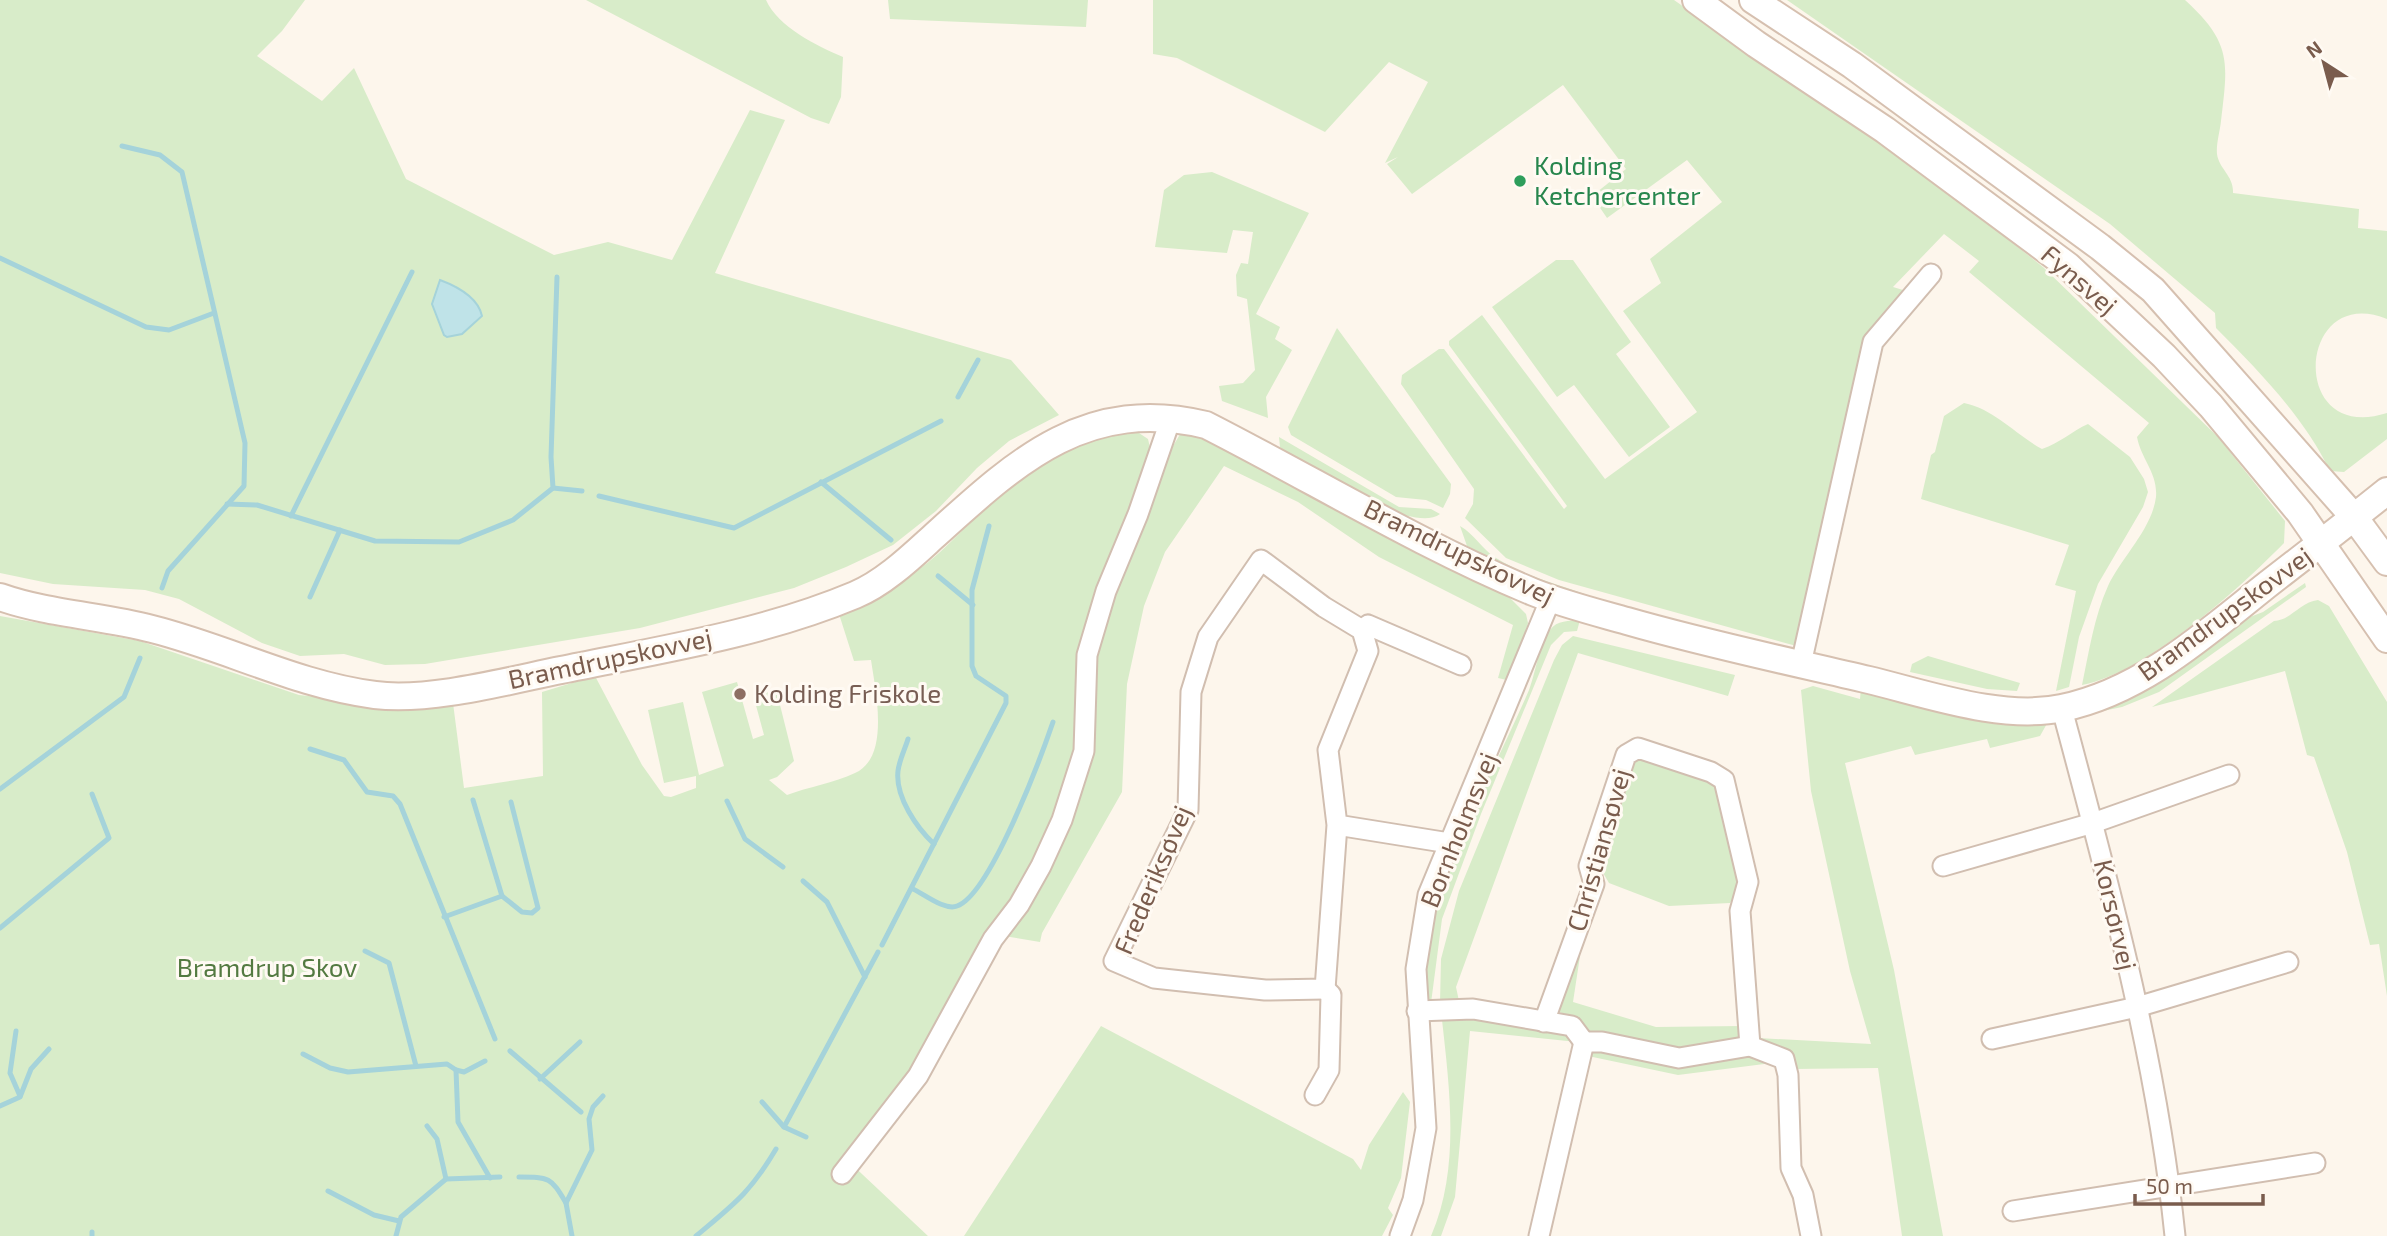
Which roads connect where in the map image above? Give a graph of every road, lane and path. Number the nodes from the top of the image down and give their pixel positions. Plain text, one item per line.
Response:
1 (1696, 0) edge
2 (1753, 0) edge
3 (1931, 274) dead end
4 (1171, 418) junction
5 (2387, 491) edge
6 (2354, 517) junction
7 (2322, 542) junction
8 (2387, 562) edge
9 (0, 597) edge
10 (1551, 598) junction
11 (1362, 630) junction
12 (2387, 639) edge
13 (1801, 664) junction
14 (1461, 665) dead end
15 (2062, 709) junction
16 (2229, 775) dead end
17 (2093, 822) junction
18 (1337, 825) junction
19 (1449, 843) junction
20 (1943, 866) dead end
21 (2288, 962) dead end
22 (1325, 989) junction
23 (2137, 1007) junction
24 (1417, 1012) junction
25 (1544, 1022) junction
26 (1992, 1040) dead end
27 (1584, 1042) junction
28 (1750, 1046) junction
29 (1315, 1095) dead end
30 (2315, 1163) dead end
31 (842, 1174) dead end
32 (2170, 1187) junction
33 (2013, 1211) dead end
34 (1400, 1236) edge
35 (1539, 1236) edge
36 (1811, 1236) edge
37 (2175, 1236) edge

1 - 7 street, Fynsvej
2 - 6 street, Fynsvej
3 - 13 street
4 - 9 street, Bramdrupskovvej
4 - 10 street, Bramdrupskovvej
4 - 31 street
5 - 6 street, Bramdrupskovvej
6 - 7 street, Bramdrupskovvej
6 - 8 street, Fynsvej
7 - 12 street, Fynsvej
7 - 15 street, Bramdrupskovvej
10 - 13 street, Bramdrupskovvej
10 - 19 street, Bornholmsvej
11 - 14 street, Frederiksøvej
11 - 18 street
11 - 22 street, Frederiksøvej
13 - 15 street, Bramdrupskovvej
15 - 17 street, Korsørvej
16 - 17 street, Korsørvej
17 - 20 street, Korsørvej
17 - 23 street, Korsørvej
18 - 19 street
18 - 22 street
19 - 24 street, Bornholmsvej
21 - 23 street, Korsørvej
22 - 29 street
23 - 26 street, Korsørvej
23 - 32 street, Korsørvej
24 - 25 street
24 - 34 street, Bornholmsvej
25 - 27 street
25 - 28 street, Christiansøvej
27 - 28 street
27 - 35 street
28 - 36 street
30 - 32 street
32 - 33 street
32 - 37 street, Korsørvej

